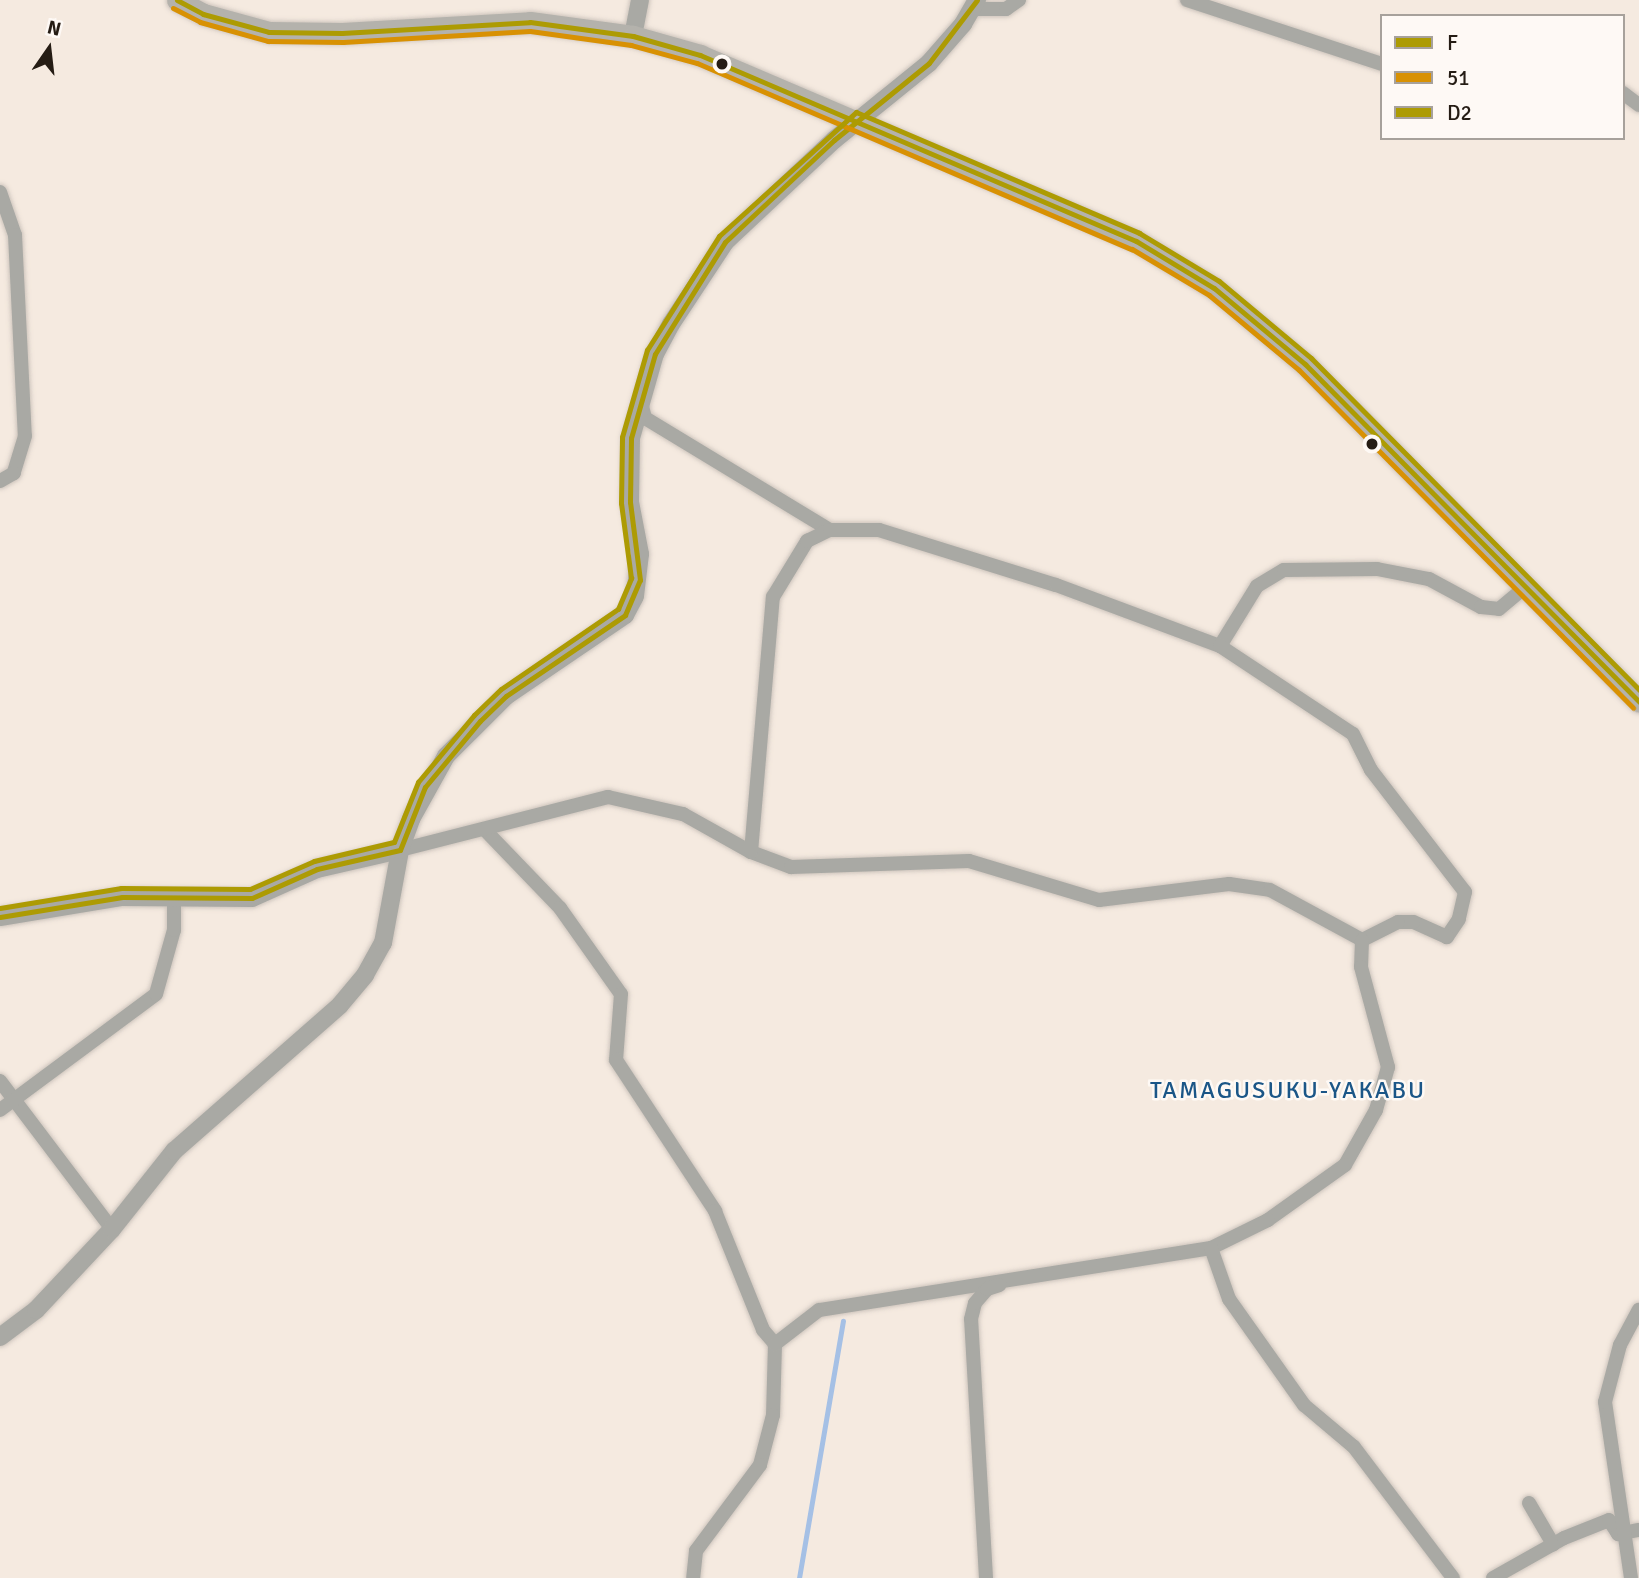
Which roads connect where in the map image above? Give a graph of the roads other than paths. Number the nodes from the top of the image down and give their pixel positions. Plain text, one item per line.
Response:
1 (177, 0) edge
2 (639, 0) edge
3 (1019, 0) edge
4 (1187, 0) edge
5 (975, 5) edge
6 (633, 36) junction
7 (1380, 63) edge
8 (857, 121) junction
9 (0, 192) edge
10 (0, 233) edge
11 (15, 235) junction
12 (641, 402) junction
13 (0, 481) edge
14 (830, 530) junction
15 (1526, 586) junction
16 (1220, 646) junction
17 (1639, 702) edge
18 (484, 829) junction
19 (400, 850) junction
20 (751, 852) junction
21 (174, 895) junction
22 (0, 917) edge
23 (1362, 940) junction
24 (0, 1081) edge
25 (13, 1100) junction
26 (0, 1110) edge
27 (112, 1229) junction
28 (1211, 1248) junction
29 (1016, 1279) junction
30 (1639, 1310) edge
31 (0, 1337) edge
32 (775, 1345) junction
33 (1529, 1503) dead end
34 (1632, 1531) edge
35 (1553, 1544) junction
36 (694, 1578) edge
37 (986, 1578) edge
38 (1453, 1578) edge
39 (1493, 1578) edge
40 (1631, 1578) edge

1 - 6 main road
2 - 6 street
3 - 5 street
4 - 7 street
5 - 8 street
6 - 8 main road
8 - 12 street
8 - 15 main road
9 - 11 street
10 - 11 street
11 - 13 street
12 - 14 street
12 - 19 street
14 - 16 street
14 - 20 street
15 - 16 street
15 - 17 main road
16 - 23 street
18 - 19 street
18 - 20 street
18 - 32 street
19 - 21 street
19 - 27 street
20 - 23 street
21 - 22 street
21 - 25 street
23 - 28 street
24 - 25 street
25 - 26 street
25 - 27 street
27 - 31 street
28 - 29 street
28 - 38 street
29 - 32 street
29 - 37 street
30 - 34 street
32 - 36 street
33 - 35 street
34 - 35 street
34 - 40 street
35 - 39 street

